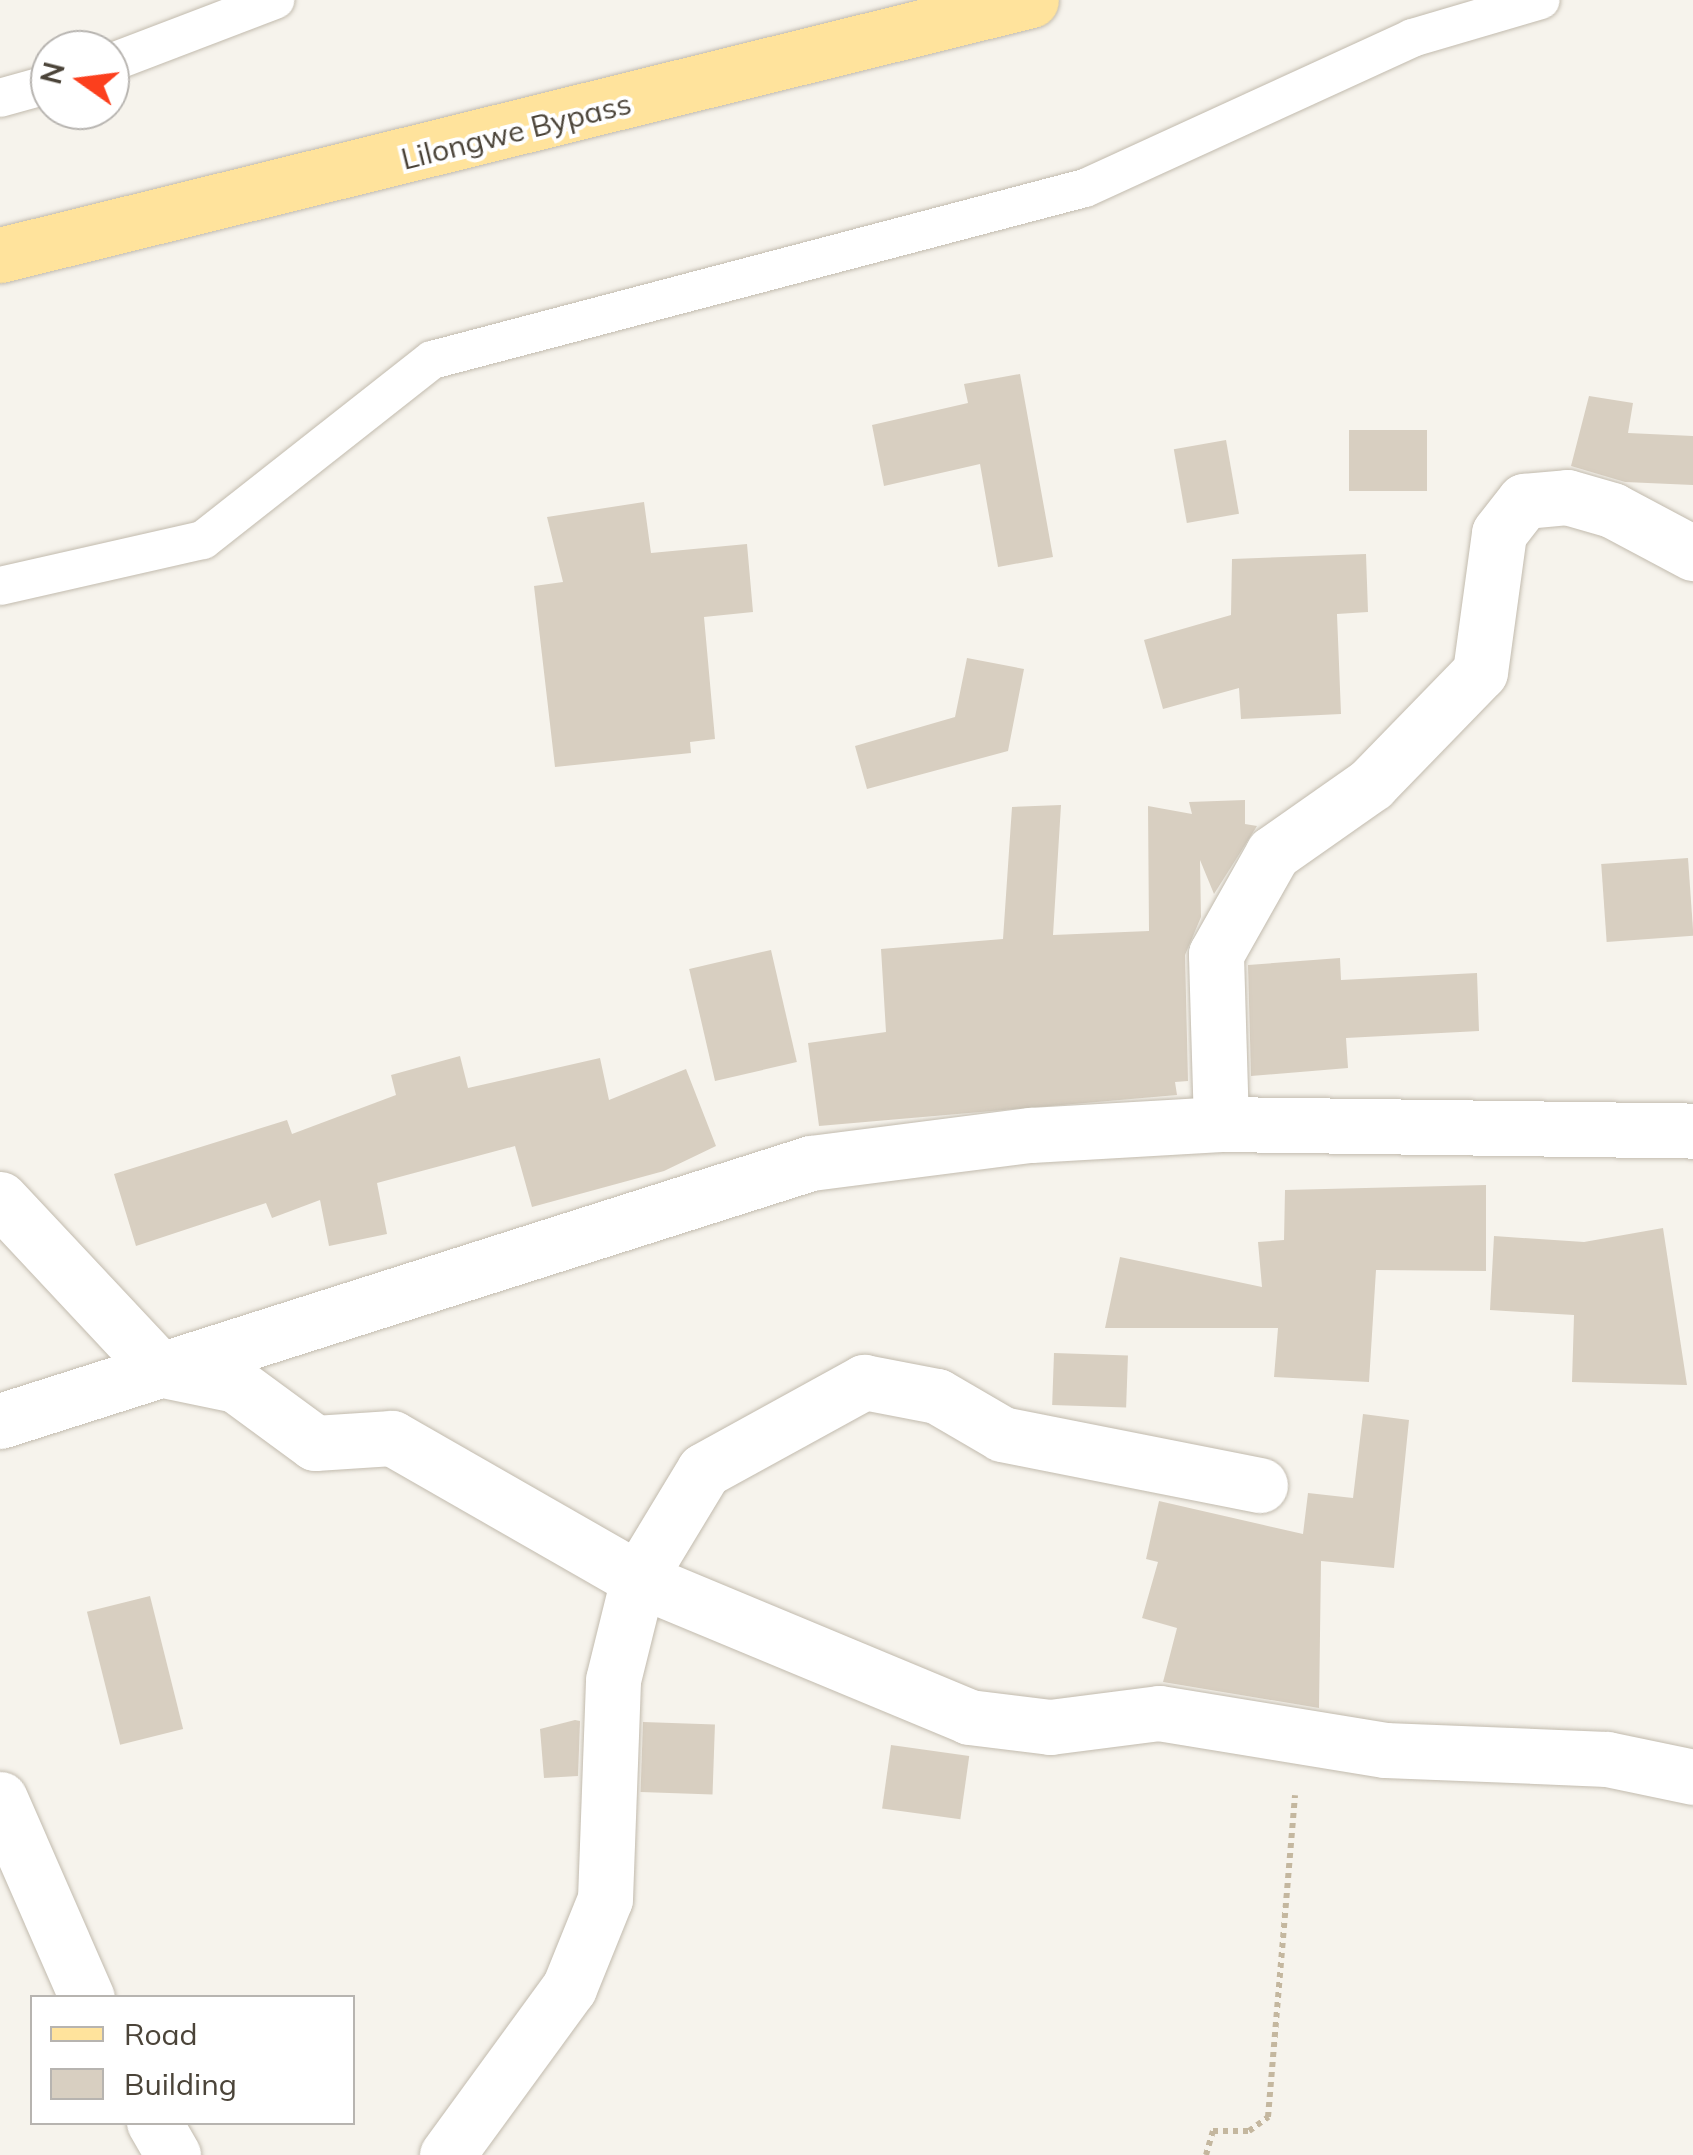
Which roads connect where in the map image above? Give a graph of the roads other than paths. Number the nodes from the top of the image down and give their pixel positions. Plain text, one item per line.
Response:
1 (275, 0) edge
2 (1031, 0) edge
3 (1541, 0) edge
4 (130, 55) edge
5 (30, 90) edge
6 (0, 98) edge
7 (0, 255) edge
8 (1693, 553) edge
9 (0, 586) edge
10 (1221, 1124) junction
11 (1693, 1131) edge
12 (0, 1199) edge
13 (159, 1369) junction
14 (0, 1421) edge
15 (1260, 1485) dead end
16 (638, 1579) junction
17 (1693, 1777) edge
18 (0, 1799) edge
19 (86, 1995) edge
20 (156, 2125) edge
21 (173, 2155) edge
22 (447, 2155) edge

1 - 4 lane
2 - 7 main road, Lilongwe Bypass
3 - 9 lane
5 - 6 lane
8 - 10 street
10 - 11 street
10 - 13 street
12 - 13 street
13 - 14 street
13 - 16 street
15 - 16 street
16 - 17 street
16 - 22 street
18 - 19 street
20 - 21 street

